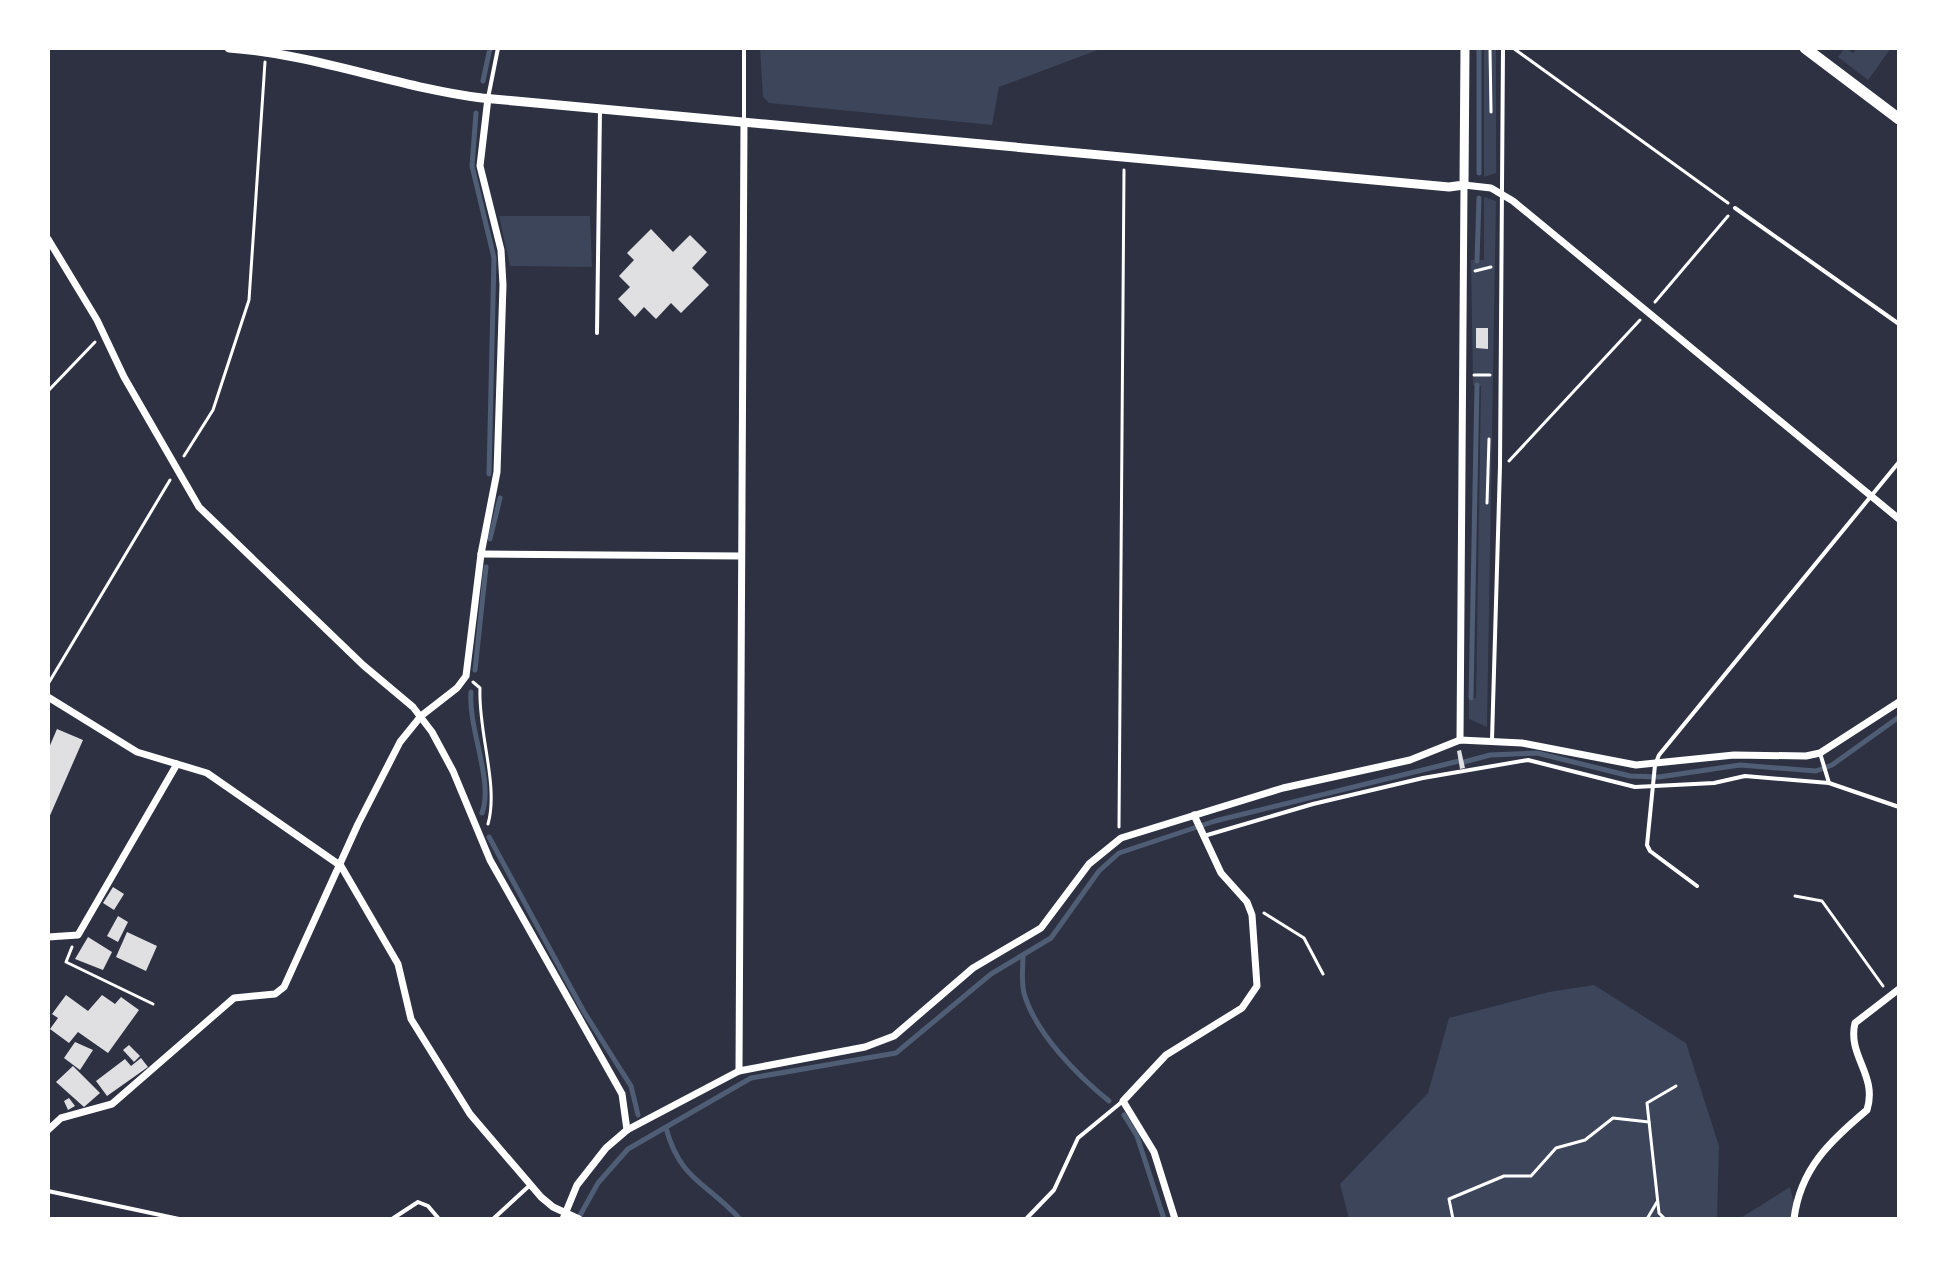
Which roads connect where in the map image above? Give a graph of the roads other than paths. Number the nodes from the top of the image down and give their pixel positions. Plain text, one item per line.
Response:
1 (229, 48) edge
2 (498, 48) edge
3 (744, 48) edge
4 (1465, 48) edge
5 (1503, 48) edge
6 (1805, 48) edge
7 (298, 53) edge
8 (488, 98) junction
9 (600, 107) junction
10 (1899, 119) edge
11 (744, 122) junction
12 (1464, 185) junction
13 (1501, 192) junction
14 (1735, 208) road end
15 (48, 239) edge
16 (1899, 324) edge
17 (597, 333) dead end
18 (1899, 462) edge
19 (1871, 496) junction
20 (1899, 519) edge
21 (481, 554) junction
22 (741, 556) junction
23 (48, 697) edge
24 (1899, 702) edge
25 (421, 716) junction
26 (1460, 740) junction
27 (1492, 740) junction
28 (1820, 753) junction
29 (177, 764) junction
30 (1654, 769) junction
31 (1829, 783) junction
32 (1653, 787) junction
33 (1899, 807) edge
34 (1194, 815) junction
35 (1204, 836) junction
36 (341, 866) junction
37 (1697, 886) dead end
38 (48, 937) edge
39 (1899, 989) edge
40 (739, 1071) junction
41 (1123, 1101) junction
42 (48, 1130) edge
43 (627, 1130) junction
44 (529, 1186) junction
45 (48, 1191) edge
46 (565, 1216) edge
47 (179, 1219) edge
48 (392, 1219) edge
49 (439, 1219) edge
50 (493, 1219) edge
51 (579, 1219) edge
52 (1026, 1219) edge
53 (1175, 1219) edge
54 (1794, 1219) edge

1 - 7 street
2 - 8 lane
3 - 11 lane
4 - 12 street
5 - 13 lane
6 - 10 main road
7 - 8 street
8 - 9 street
8 - 21 street
9 - 11 street
9 - 17 lane
11 - 12 street
11 - 22 street
12 - 13 street
12 - 26 street
13 - 19 street
13 - 27 lane
14 - 16 lane
15 - 25 street
18 - 19 lane
19 - 20 street
19 - 30 lane
21 - 22 street
21 - 25 street
22 - 40 street
23 - 29 street
24 - 28 street
25 - 36 street
25 - 43 street
26 - 27 street
26 - 34 street
27 - 30 street
28 - 30 street
28 - 31 lane
29 - 36 street
29 - 38 street
30 - 32 lane
31 - 32 lane
31 - 33 lane
32 - 35 lane
32 - 37 lane
34 - 35 street
34 - 40 street
35 - 41 street
36 - 42 street
36 - 44 street
39 - 54 street
40 - 43 street
41 - 52 lane
41 - 53 street
43 - 46 street
44 - 46 street
44 - 50 lane
45 - 47 lane
46 - 51 street
48 - 49 lane

